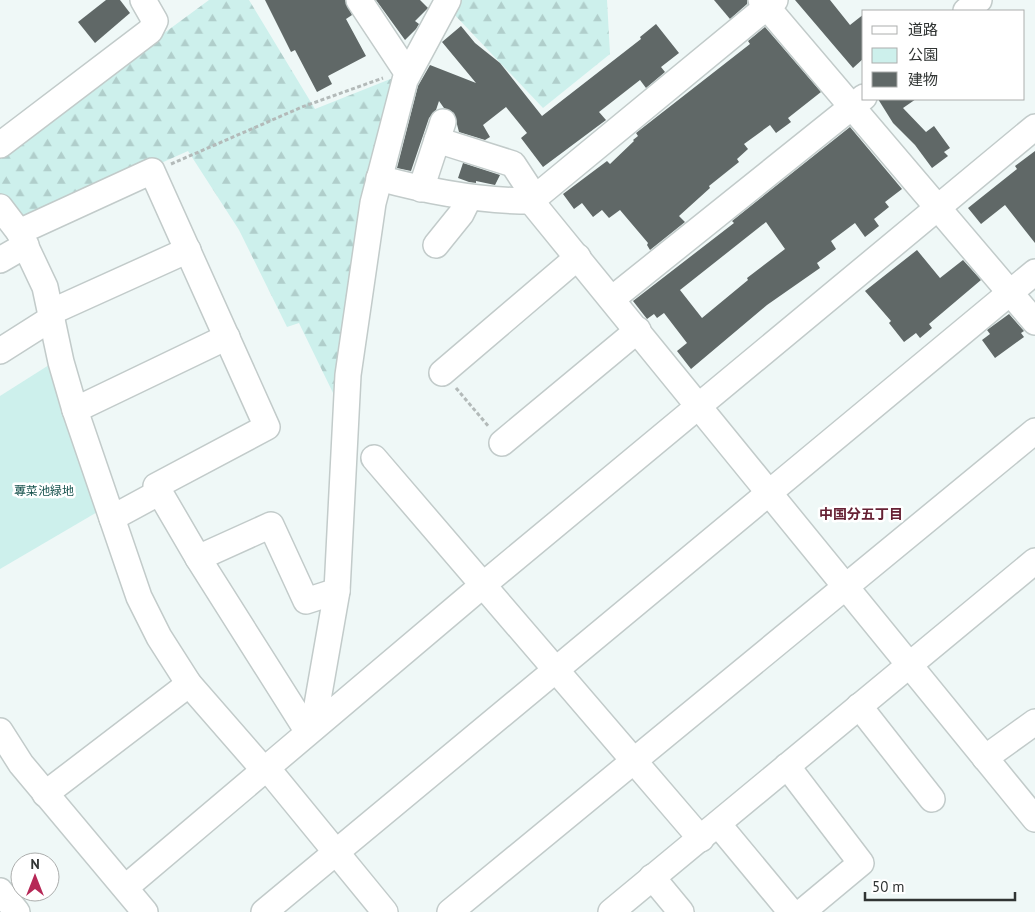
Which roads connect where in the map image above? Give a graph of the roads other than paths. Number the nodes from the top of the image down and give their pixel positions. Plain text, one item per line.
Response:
1 (143, 0) edge
2 (359, 0) edge
3 (448, 0) edge
4 (979, 0) edge
5 (767, 2) edge
6 (967, 10) edge
7 (407, 72) junction
8 (858, 102) edge
9 (1035, 127) edge
10 (0, 145) edge
11 (379, 178) junction
12 (420, 189) junction
13 (469, 198) junction
14 (534, 200) junction
15 (0, 207) edge
16 (938, 208) junction
17 (22, 238) junction
18 (436, 245) dead end
19 (188, 250) junction
20 (578, 257) junction
21 (0, 260) edge
22 (1035, 272) edge
23 (1010, 292) junction
24 (612, 299) junction
25 (52, 315) junction
26 (1035, 322) edge
27 (638, 330) junction
28 (227, 338) junction
29 (0, 351) edge
30 (442, 373) road end
31 (699, 405) junction
32 (75, 410) junction
33 (1035, 431) edge
34 (502, 442) road end
35 (374, 458) dead end
36 (160, 492) junction
37 (769, 492) junction
38 (112, 518) junction
39 (198, 558) junction
40 (1035, 561) edge
41 (483, 585) junction
42 (846, 586) junction
43 (337, 591) junction
44 (909, 665) junction
45 (555, 669) junction
46 (189, 684) junction
47 (859, 706) junction
48 (1035, 722) edge
49 (311, 730) junction
50 (0, 731) edge
51 (985, 758) junction
52 (634, 761) junction
53 (787, 766) junction
54 (265, 769) junction
55 (46, 794) junction
56 (932, 799) dead end
57 (1035, 819) edge
58 (709, 831) junction
59 (335, 851) junction
60 (652, 877) junction
61 (126, 887) junction
62 (0, 891) edge
63 (17, 912) edge
64 (146, 912) edge
65 (264, 912) edge
66 (386, 912) edge
67 (450, 912) edge
68 (611, 912) edge
69 (681, 912) edge
70 (791, 912) edge
71 (802, 912) edge

1 - 10 street
2 - 7 street
3 - 7 street
4 - 6 street
5 - 8 street
5 - 14 street
7 - 11 street
8 - 16 street
8 - 24 street
9 - 16 street
11 - 12 street
11 - 43 street
12 - 13 street
12 - 14 street
13 - 14 street
13 - 18 street
14 - 20 street
15 - 17 street
16 - 23 street
16 - 31 street
17 - 19 street
17 - 21 street
17 - 25 street
19 - 25 street
19 - 28 street
20 - 24 street
20 - 30 street
22 - 23 street
23 - 26 street
23 - 37 street
24 - 27 street
25 - 29 street
25 - 32 street
27 - 31 street
27 - 34 street
28 - 32 street
28 - 36 street
31 - 37 street
31 - 41 street
32 - 38 street
33 - 42 street
35 - 41 street
36 - 38 street
36 - 39 street
37 - 42 street
37 - 45 street
38 - 46 street
39 - 43 street
39 - 49 street
40 - 44 street
41 - 45 street
41 - 49 street
42 - 44 street
42 - 52 street
43 - 49 street
44 - 47 street
44 - 51 street
45 - 52 street
45 - 59 street
46 - 54 street
46 - 55 street
47 - 53 street
47 - 56 street
48 - 51 street
49 - 54 street
50 - 55 street
51 - 57 street
52 - 58 street
52 - 67 street
53 - 58 street
53 - 71 street
54 - 59 street
54 - 61 street
55 - 61 street
58 - 60 street
58 - 70 street
59 - 65 street
59 - 66 street
60 - 68 street
60 - 69 street
61 - 64 street
62 - 63 street

